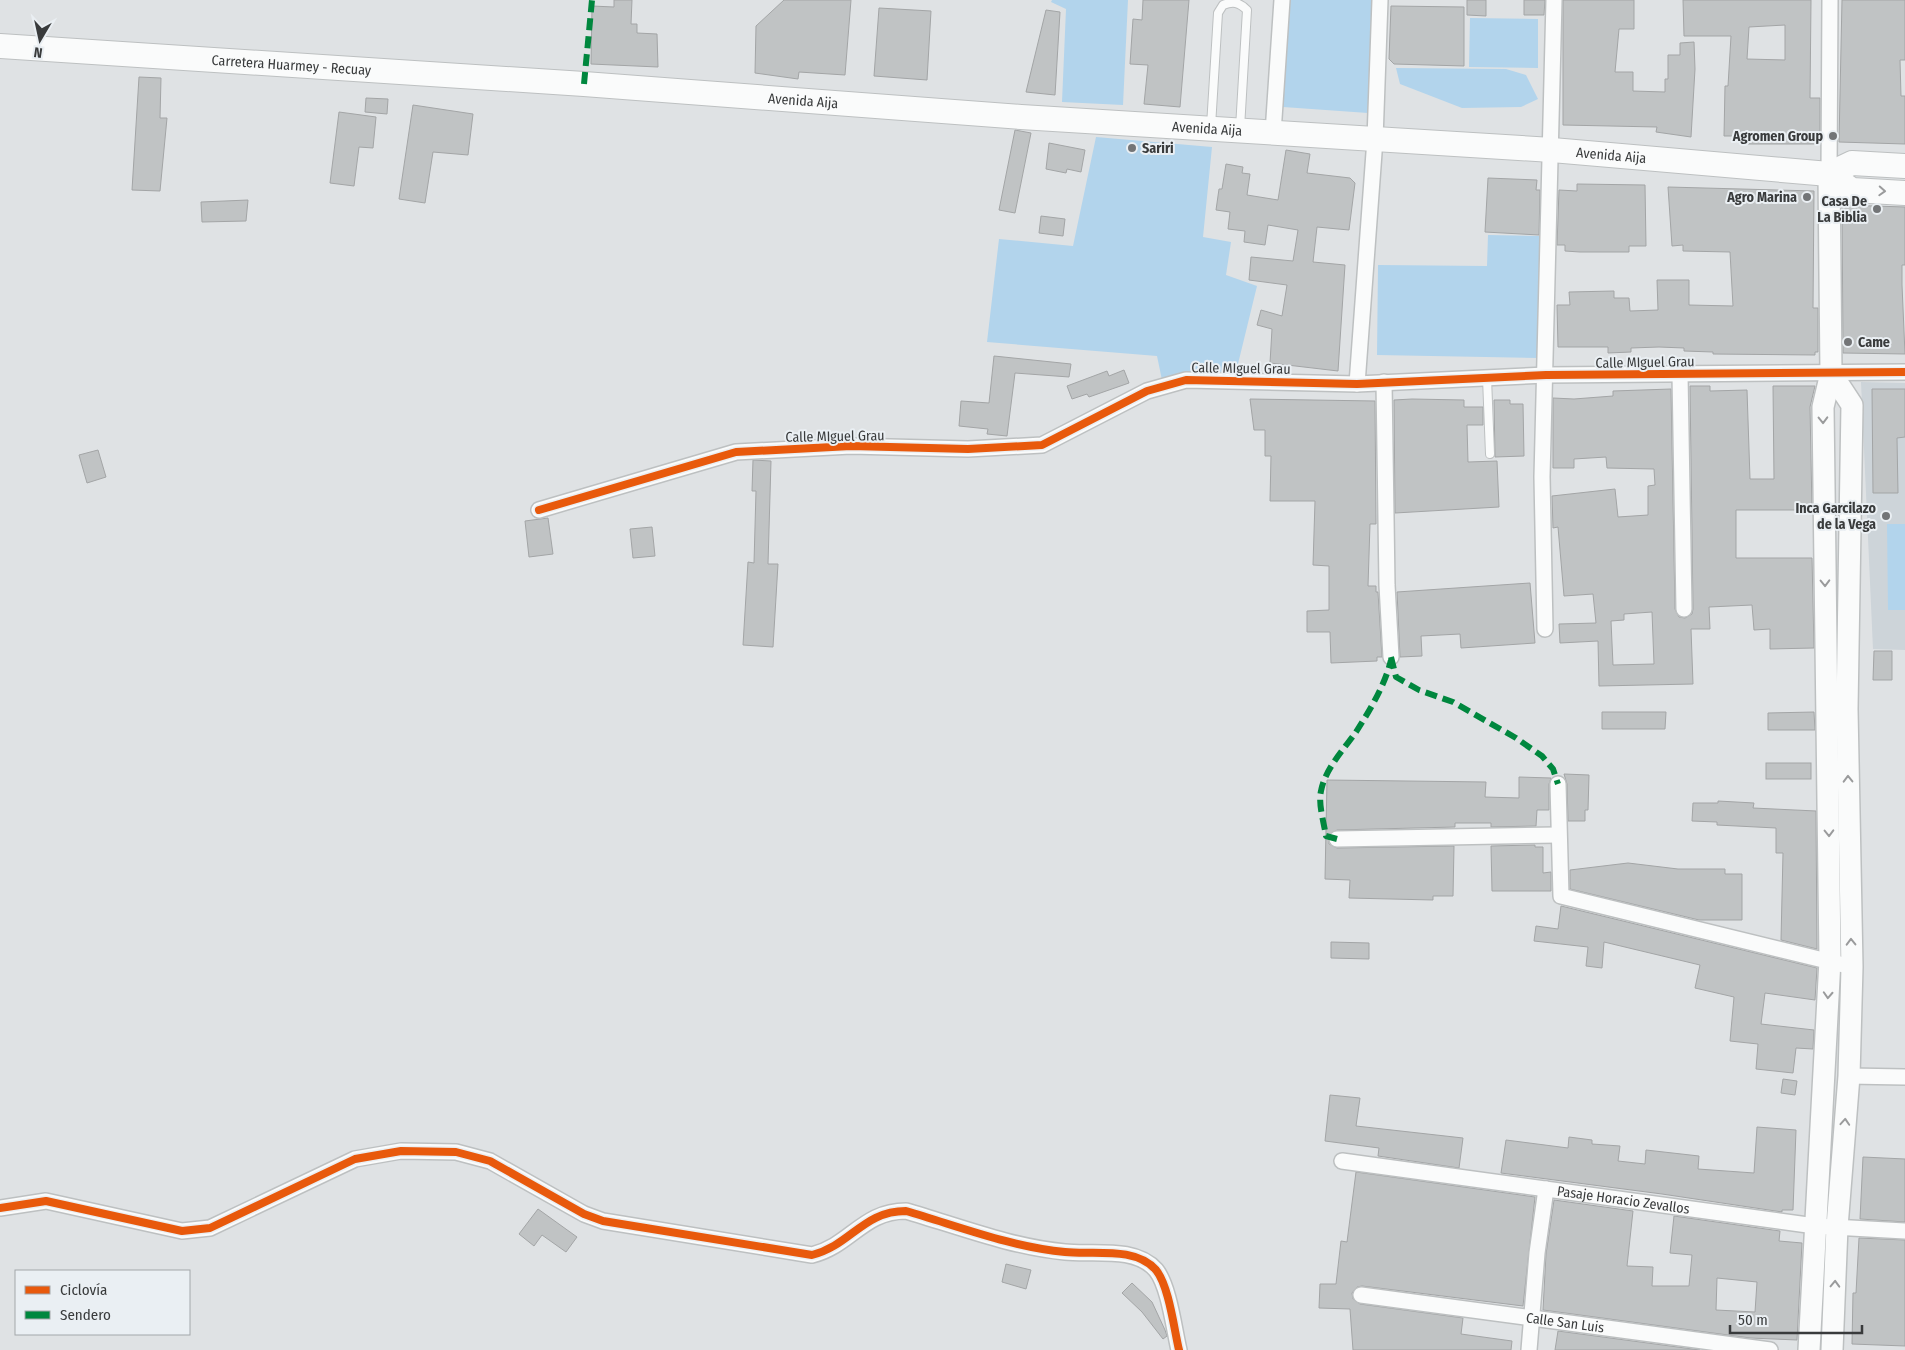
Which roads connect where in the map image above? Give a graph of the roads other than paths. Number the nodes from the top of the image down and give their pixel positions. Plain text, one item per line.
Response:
1 (1282, 0) edge
2 (1380, 0) edge
3 (1554, 0) edge
4 (1830, 0) edge
5 (0, 46) edge
6 (584, 84) joint
7 (1211, 128) junction
8 (1240, 130) junction
9 (1274, 133) junction
10 (1375, 139) junction
11 (1552, 150) junction
12 (1905, 166) edge
13 (1829, 174) junction
14 (1905, 193) edge
15 (1831, 372) junction
16 (1905, 372) edge
17 (1680, 374) junction
18 (1546, 375) junction
19 (1487, 378) junction
20 (1384, 382) junction
21 (1357, 384) junction
22 (1490, 454) dead end
23 (539, 510) dead end
24 (1684, 609) dead end
25 (1545, 629) dead end
26 (1391, 657) dead end
27 (1558, 784) dead end
28 (1558, 835) junction
29 (1338, 839) dead end
30 (1830, 960) junction
31 (1852, 967) junction
32 (1849, 1076) junction
33 (1905, 1077) edge
34 (1342, 1161) dead end
35 (1546, 1188) junction
36 (0, 1208) edge
37 (1815, 1226) junction
38 (1837, 1227) junction
39 (1905, 1231) edge
40 (1361, 1295) dead end
41 (1533, 1318) junction
42 (1179, 1350) edge
43 (1529, 1350) edge
44 (1770, 1350) edge
45 (1809, 1350) edge
46 (1832, 1350) edge

1 - 9 street
2 - 10 street
3 - 11 street
4 - 13 street
5 - 6 main road, Carretera Huarmey - Recuay
6 - 7 main road, Avenida Aija
7 - 8 main road, Avenida Aija
7 - 8 lane
8 - 9 main road, Avenida Aija
9 - 10 main road, Avenida Aija
10 - 11 main road, Avenida Aija
10 - 21 street
11 - 13 main road, Avenida Aija
11 - 18 street
12 - 13 main road
13 -> 14 main road, Avenida Aija
13 - 15 main road
15 - 16 street, Calle MIguel Grau
15 - 17 street, Calle MIguel Grau
15 -> 30 main road
31 -> 15 main road
17 - 18 street, Calle MIguel Grau
17 - 24 street
18 - 19 street, Calle MIguel Grau
18 - 25 street
19 - 20 street, Calle MIguel Grau
19 - 22 lane
20 - 21 street, Calle MIguel Grau
20 - 26 street
21 - 23 street, Calle MIguel Grau
27 - 28 street
28 - 29 street
28 - 30 street
30 - 31 street
30 -> 37 main road
31 - 32 main road
32 - 33 street
38 -> 32 main road
34 - 35 street, Pasaje Horacio Zevallos
35 - 37 street, Pasaje Horacio Zevallos
35 - 41 street
36 - 42 street
37 - 38 street, Pasaje Horacio Zevallos
37 - 45 main road
38 - 39 street, Pasaje Horacio Zevallos
46 -> 38 main road
40 - 41 street, Calle San Luis
41 - 43 street
41 - 44 street, Calle San Luis

